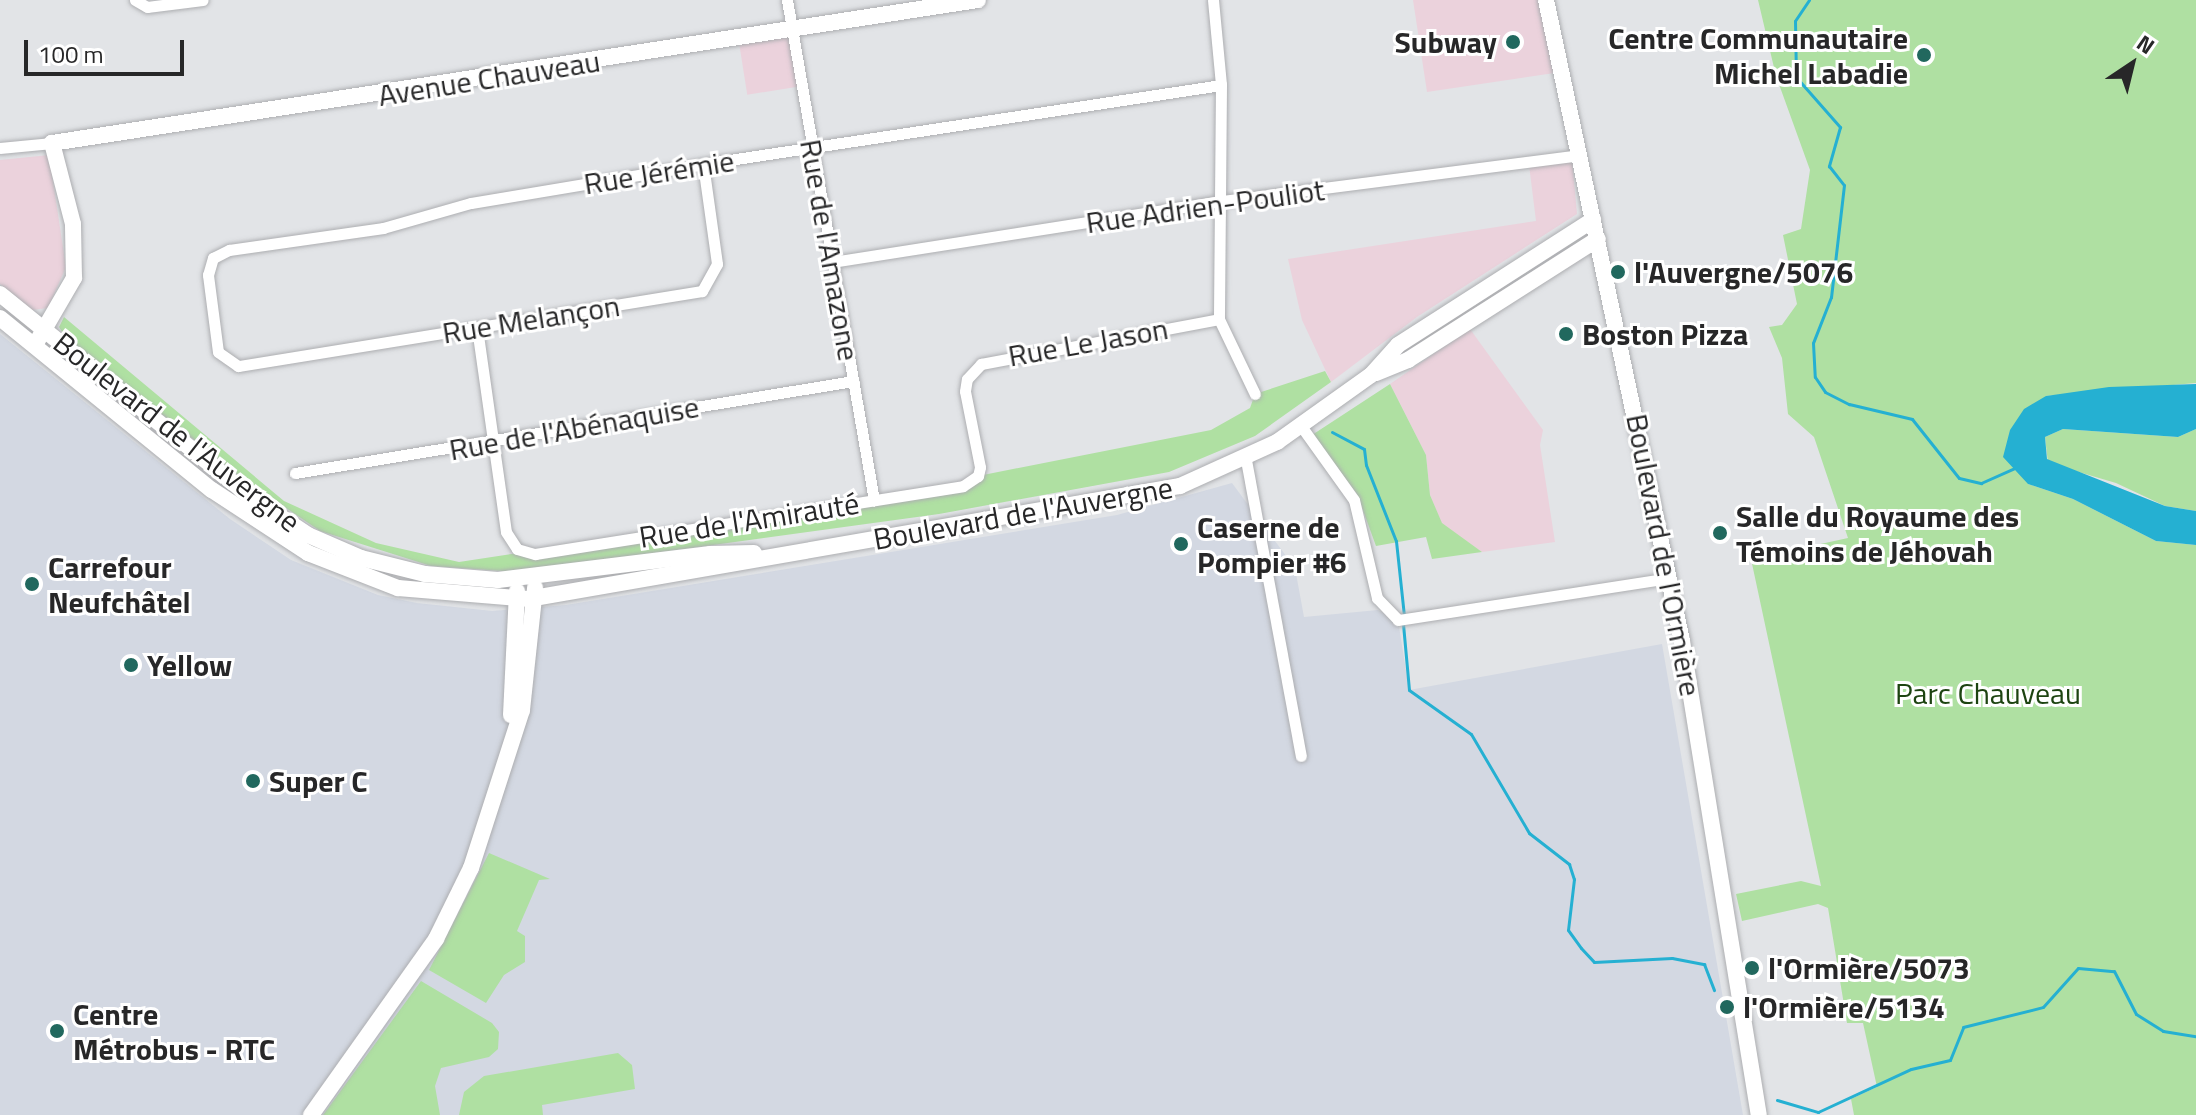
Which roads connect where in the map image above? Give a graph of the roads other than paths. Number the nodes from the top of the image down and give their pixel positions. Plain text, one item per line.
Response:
1 (203, 0) edge
2 (787, 0) edge
3 (978, 0) edge
4 (1213, 0) edge
5 (1546, 0) edge
6 (136, 2) edge
7 (792, 32) junction
8 (1221, 85) junction
9 (52, 143) junction
10 (812, 147) junction
11 (0, 148) edge
12 (1579, 155) junction
13 (703, 164) junction
14 (1222, 201) junction
15 (1593, 220) junction
16 (1598, 239) junction
17 (832, 262) junction
18 (0, 294) edge
19 (0, 318) edge
20 (1219, 319) junction
21 (477, 328) junction
22 (46, 329) junction
23 (35, 345) junction
24 (230, 364) joint
25 (1371, 375) junction
26 (853, 381) junction
27 (1255, 394) dead end
28 (1301, 426) junction
29 (494, 443) junction
30 (1246, 460) junction
31 (295, 473) dead end
32 (978, 476) joint
33 (874, 500) junction
34 (788, 553) junction
35 (1670, 578) junction
36 (535, 579) junction
37 (516, 580) junction
38 (526, 599) junction
39 (1301, 756) dead end
40 (311, 1115) edge
41 (1759, 1115) edge

1 - 6 street
2 - 7 street, Rue de l'Amazone
3 - 7 main road, Avenue Chauveau
4 - 8 street
5 - 12 main road, Boulevard de l'Ormière
7 - 9 main road, Avenue Chauveau
7 - 10 street, Rue de l'Amazone
8 - 10 street, Rue Jérémie
8 - 14 street
9 - 11 street, Avenue Chauveau
9 - 22 main road
10 - 13 street, Rue Jérémie
10 - 17 street, Rue de l'Amazone
12 - 14 street, Rue Adrien-Pouliot
12 - 15 main road, Boulevard de l'Ormière
13 - 21 street, Rue Melançon
13 - 24 street, Rue Jérémie
14 - 17 street, Rue Adrien-Pouliot
14 - 20 street
15 - 16 main road, Boulevard de l'Ormière
15 - 25 main road, Boulevard de l'Auvergne
16 - 25 main road, Boulevard de l'Auvergne
16 - 35 main road, Boulevard de l'Ormière
17 - 26 street, Rue de l'Amazone
18 - 22 main road, Boulevard de l'Auvergne
19 - 23 main road, Boulevard de l'Auvergne
20 - 27 street
20 - 32 street, Rue Le Jason
21 - 24 street, Rue Melançon
21 - 29 street
22 - 23 main road
22 - 37 main road, Boulevard de l'Auvergne
23 - 38 main road, Boulevard de l'Auvergne
25 - 28 main road, Boulevard de l'Auvergne
26 - 29 street, Rue de l'Abénaquise
26 - 33 street, Rue de l'Amazone
28 - 30 main road, Boulevard de l'Auvergne
28 - 35 street
29 - 31 street, Rue de l'Abénaquise
29 - 33 street, Rue de l'Amirauté
30 - 34 main road, Boulevard de l'Auvergne
30 - 39 street
32 - 33 street, Rue de l'Amirauté
34 - 36 main road, Boulevard de l'Auvergne
34 - 38 main road, Boulevard de l'Auvergne
35 - 41 main road, Boulevard de l'Ormière
36 - 37 main road, Boulevard de l'Auvergne
36 - 38 main road
37 - 38 main road
38 - 40 main road

